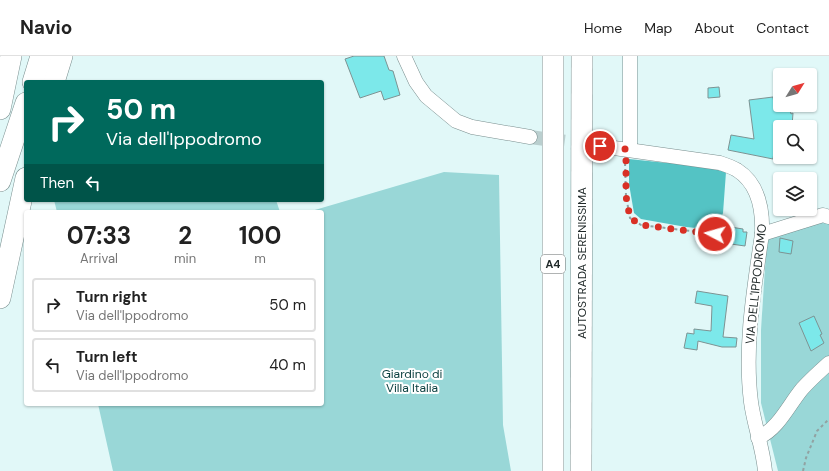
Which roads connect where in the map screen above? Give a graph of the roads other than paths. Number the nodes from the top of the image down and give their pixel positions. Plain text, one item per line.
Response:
1 (11, 56) edge
2 (41, 56) edge
3 (62, 56) edge
4 (404, 56) edge
5 (553, 56) edge
6 (582, 56) edge
7 (630, 56) edge
8 (34, 80) edge
9 (55, 80) edge
10 (0, 109) edge
11 (24, 109) edge
12 (530, 136) tunnel mouth
13 (600, 146) tunnel mouth
14 (628, 150) junction
15 (0, 181) edge
16 (24, 187) edge
17 (829, 217) edge
18 (762, 234) junction
19 (0, 298) edge
20 (829, 363) edge
21 (758, 438) junction
22 (552, 471) edge
23 (581, 471) edge
24 (765, 471) edge

1 - 10 highway
2 - 8 highway
3 - 9 highway
4 - 12 street
5 - 22 highway, A4
6 - 23 highway, AUTOSTRADA SERENISSIMA / A4
7 - 14 street
11 - 15 highway
13 - 14 street, VIA DELL'IPPODROMO
14 - 18 street, VIA DELL'IPPODROMO
16 - 19 highway
17 - 18 street
18 - 21 street, VIA DELL'IPPODROMO
20 - 21 street
21 - 24 street, VIA DELL'IPPODROMO

